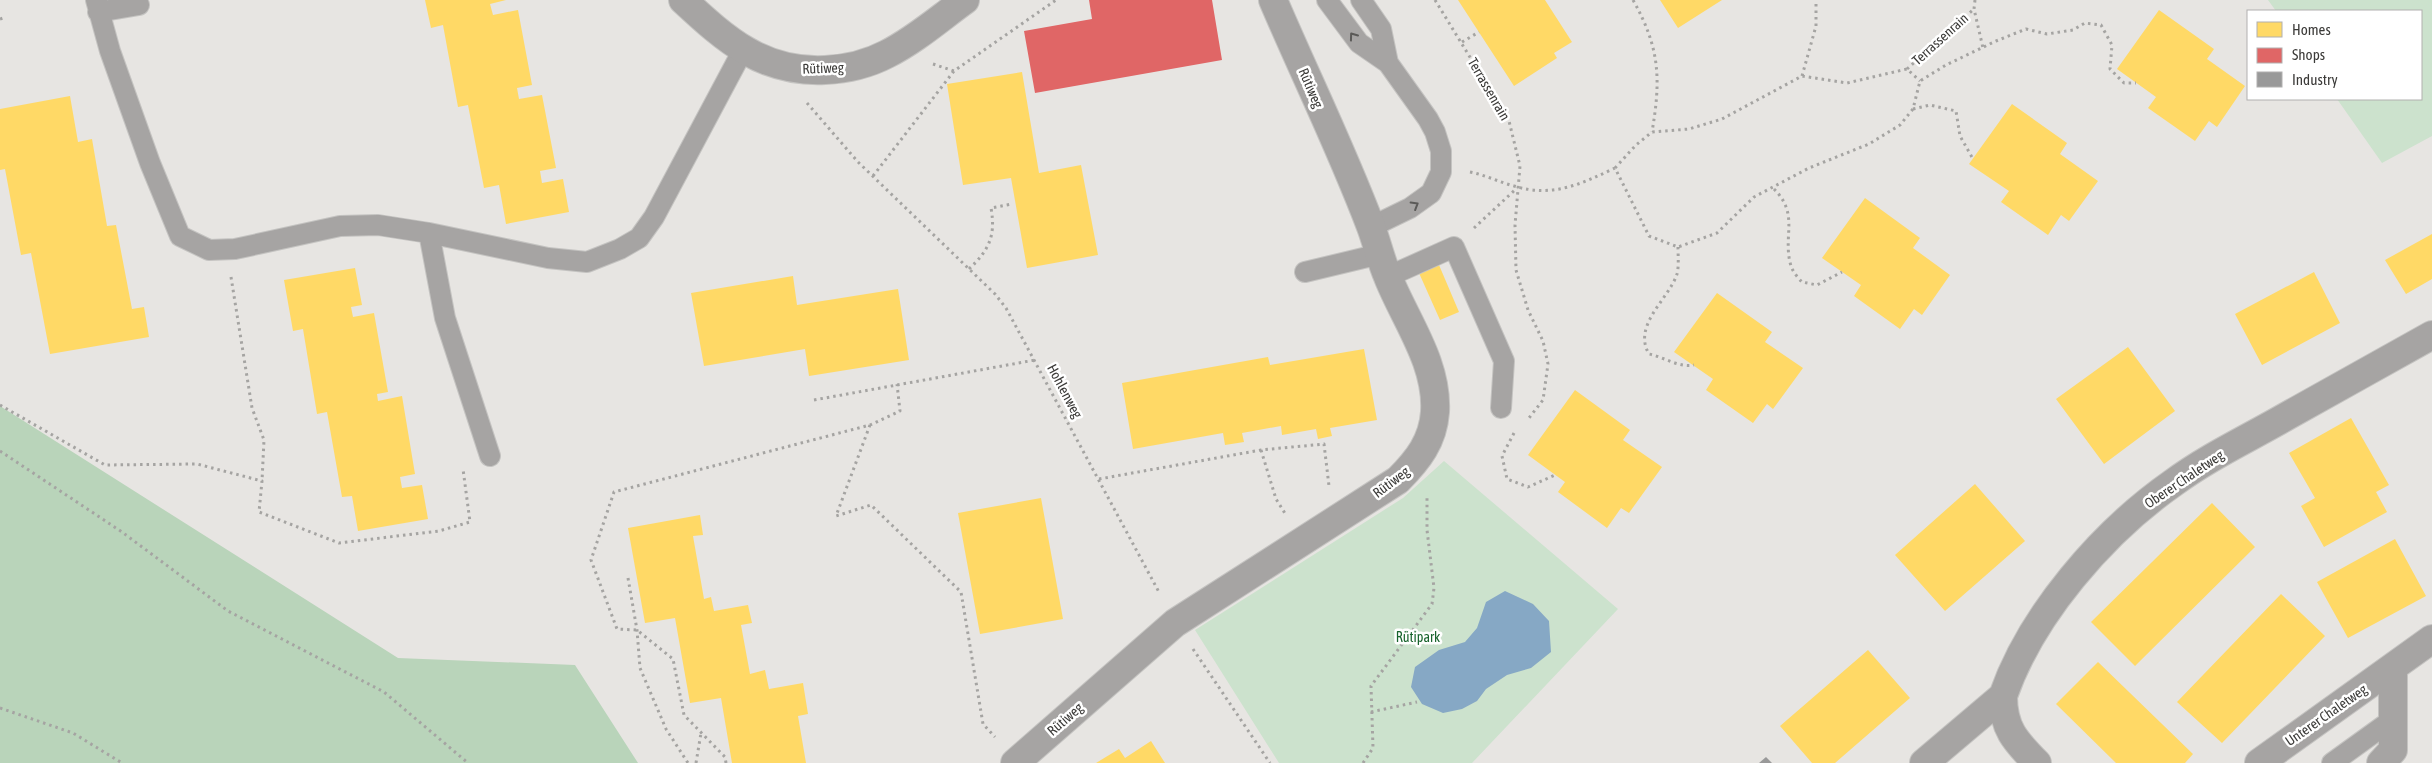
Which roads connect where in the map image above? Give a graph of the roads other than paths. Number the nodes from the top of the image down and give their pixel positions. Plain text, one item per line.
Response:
1 (683, 0) edge
2 (965, 0) edge
3 (1273, 0) edge
4 (1327, 0) edge
5 (1361, 0) edge
6 (139, 5) dead end
7 (97, 6) edge
8 (743, 50) junction
9 (1388, 63) junction
10 (1371, 227) junction
11 (429, 233) junction
12 (1384, 265) junction
13 (1304, 272) dead end
14 (2432, 335) edge
15 (1501, 408) dead end
16 (490, 456) road end
17 (2432, 639) edge
18 (2393, 668) junction
19 (2003, 696) junction
20 (2393, 719) junction
21 (1016, 762) edge
22 (1924, 763) edge
23 (2037, 763) edge
24 (2259, 763) edge
25 (2332, 763) edge
26 (2381, 763) edge

1 - 8 street, Rütiweg
2 - 8 street, Rütiweg
3 - 10 street, Rütiweg
9 -> 4 lane
5 - 9 lane
6 - 7 lane
7 - 11 lane
8 - 11 lane
10 -> 9 lane
10 - 12 street, Rütiweg
11 - 16 lane
12 - 13 lane
12 - 15 lane
12 - 21 street, Rütiweg
14 - 19 street, Oberer Chaletweg
17 - 18 street, Unterer Chaletweg
18 - 20 street
18 - 24 street, Unterer Chaletweg
19 - 22 street, Oberer Chaletweg
19 - 23 street
20 - 25 lane
20 - 26 street

